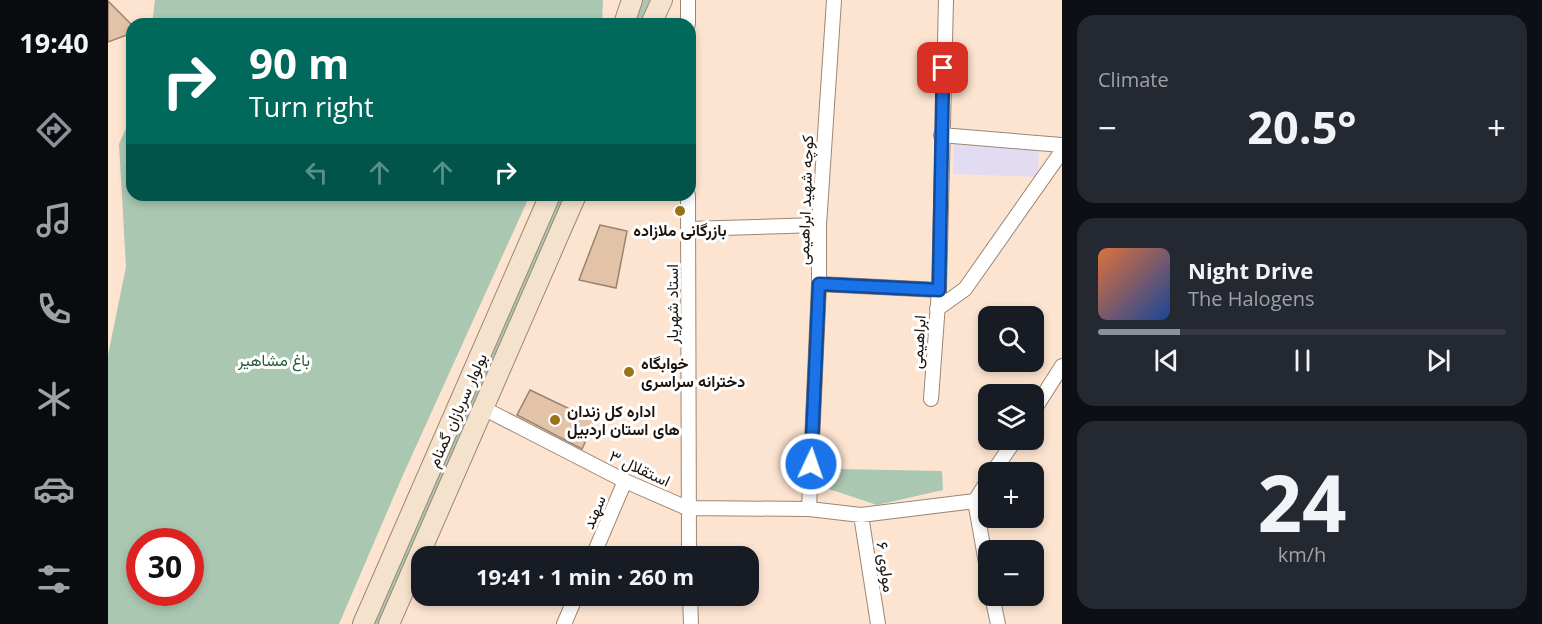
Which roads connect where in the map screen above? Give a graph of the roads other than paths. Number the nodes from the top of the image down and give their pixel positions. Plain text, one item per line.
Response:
1 (632, 0) edge
2 (662, 0) edge
3 (688, 0) edge
4 (834, 0) edge
5 (946, 0) edge
6 (626, 18) edge
7 (654, 18) edge
8 (688, 18) edge
9 (941, 135) junction
10 (1062, 145) edge
11 (1062, 151) edge
12 (547, 201) edge
13 (573, 201) edge
14 (688, 201) edge
15 (819, 225) junction
16 (689, 230) junction
17 (819, 284) junction
18 (939, 290) junction
19 (937, 309) junction
20 (1062, 366) edge
21 (1044, 394) edge
22 (931, 399) dead end
23 (483, 408) junction
24 (625, 481) junction
25 (978, 496) edge
26 (975, 501) junction
27 (687, 508) junction
28 (809, 509) junction
29 (861, 515) junction
30 (982, 540) edge
31 (597, 546) edge
32 (689, 546) edge
33 (572, 606) edge
34 (690, 606) edge
35 (994, 606) edge
36 (363, 624) edge
37 (389, 624) edge
38 (564, 624) edge
39 (691, 624) edge
40 (878, 624) edge
41 (998, 624) edge

1 - 6 main road
2 - 7 main road
3 - 8 street
4 - 15 street, کوچه شهید ابراهیمی
5 - 9 street, ابراهیمی
9 - 10 street
9 - 18 street, ابراهیمی
11 - 19 street
12 - 36 main road, بولوار سربازان گمنام
13 - 23 main road, بولوار سربازان گمنام
14 - 16 street, استاد شهریار
15 - 16 street
15 - 17 street, کوچه شهید ابراهیمی
16 - 27 street, استاد شهریار
17 - 18 street
17 - 28 street, کوچه شهید ابراهیمی
18 - 19 street, ابراهیمی
19 - 22 street, ابراهیمی
20 - 21 street
23 - 24 street, استقلال ۳
23 - 37 main road, بولوار سربازان گمنام
24 - 27 street, استقلال ۳
24 - 31 street, سهند
25 - 26 street
26 - 29 street
26 - 30 street
27 - 28 street
27 - 32 street, استاد شهریار
28 - 29 street
29 - 40 street, مولوی ۶
33 - 38 street
34 - 39 street
35 - 41 street

